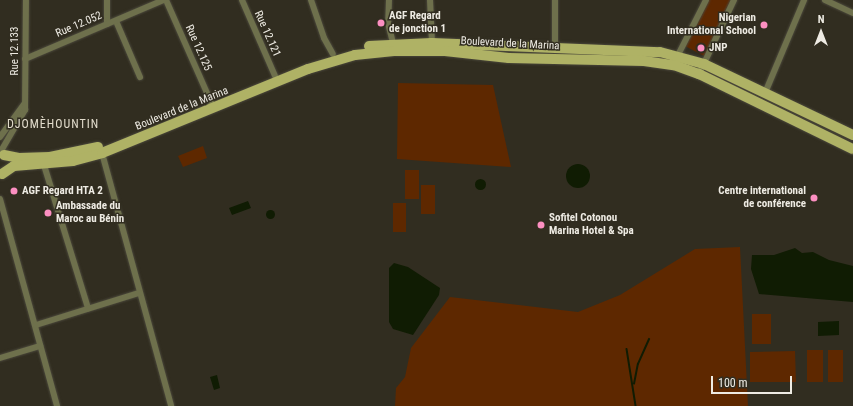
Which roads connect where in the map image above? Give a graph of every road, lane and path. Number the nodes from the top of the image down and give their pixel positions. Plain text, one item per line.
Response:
1 (26, 0) edge
2 (107, 0) edge
3 (164, 0) edge
4 (242, 0) edge
5 (311, 0) edge
6 (389, 0) edge
7 (430, 0) edge
8 (555, 0) edge
9 (706, 0) edge
10 (734, 0) edge
11 (804, 0) edge
12 (825, 0) edge
13 (853, 13) edge
14 (116, 21) junction
15 (107, 24) junction
16 (393, 43) junction
17 (432, 43) junction
18 (555, 48) junction
19 (333, 54) junction
20 (25, 59) junction
21 (676, 60) junction
22 (704, 64) junction
23 (699, 74) junction
24 (275, 76) junction
25 (140, 77) dead end
26 (765, 93) junction
27 (25, 103) junction
28 (212, 107) junction
29 (853, 135) edge
30 (0, 138) edge
31 (853, 149) edge
32 (2, 151) edge
33 (102, 153) junction
34 (44, 165) junction
35 (1, 177) edge
36 (0, 199) edge
37 (139, 293) junction
38 (88, 308) junction
39 (36, 325) junction
40 (40, 346) junction
41 (0, 358) edge
42 (57, 406) edge
43 (171, 406) edge

1 - 20 street, Rue 12.133
2 - 15 street
3 - 14 street, Rue 12.052
3 - 28 street, Rue 12.125
4 - 24 street, Rue 12.121
5 - 19 street
6 - 16 street
7 - 17 street
8 - 18 street
9 - 21 street
10 - 22 street
11 - 26 street
12 - 13 street
14 - 15 street, Rue 12.052
14 - 25 street
15 - 20 street, Rue 12.052
16 - 17 main road, Boulevard de la Marina
16 - 19 main road, Boulevard de la Marina
17 - 18 main road, Boulevard de la Marina
18 - 21 main road, Boulevard de la Marina
19 - 24 main road, Boulevard de la Marina
20 - 27 street, Rue 12.133
21 - 22 main road, Boulevard de la Marina
21 - 23 main road, Boulevard de la Marina
21 - 28 main road, Boulevard de la Marina
22 - 23 street
22 - 26 main road, Boulevard de la Marina
23 - 31 main road, Boulevard de la Marina
24 - 28 main road, Boulevard de la Marina
26 - 29 main road, Boulevard de la Marina
27 - 30 street
27 - 32 street, Rue 12.133
28 - 32 main road, Boulevard de la Marina
28 - 33 main road, Boulevard de la Marina
32 - 35 main road
33 - 34 main road, Boulevard de la Marina
33 - 37 street
34 - 35 main road, Boulevard de la Marina
34 - 38 street
36 - 39 street
37 - 38 street
37 - 43 street
38 - 39 street
39 - 40 street
40 - 41 street
40 - 42 street

